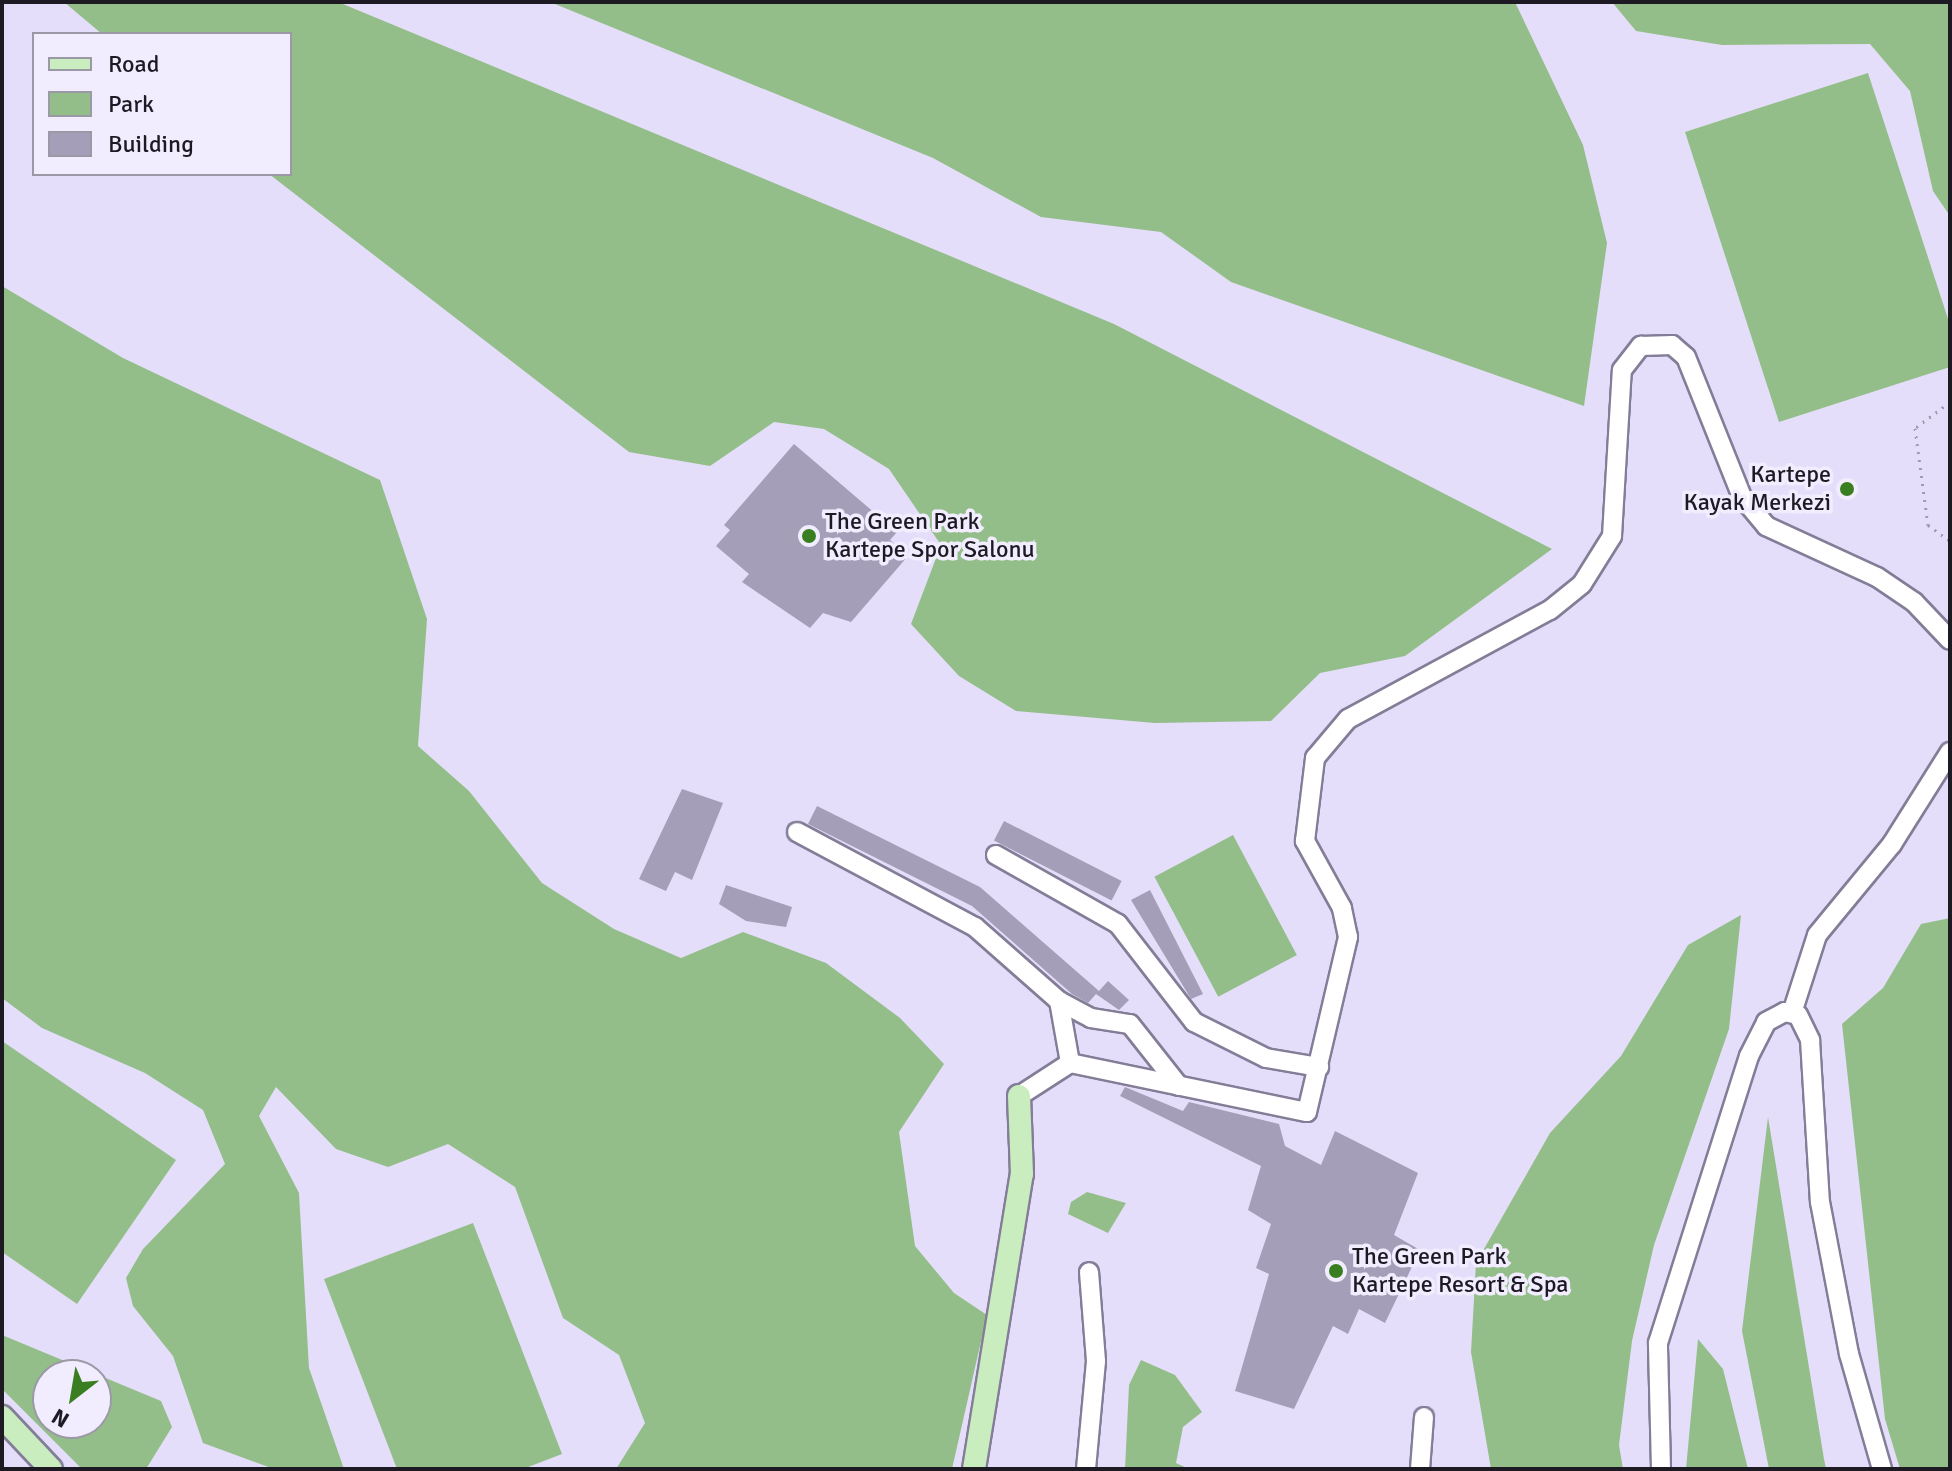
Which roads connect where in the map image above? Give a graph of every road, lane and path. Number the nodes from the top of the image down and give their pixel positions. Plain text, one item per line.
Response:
1 (1950, 402) edge
2 (1950, 541) edge
3 (1950, 640) edge
4 (1950, 752) edge
5 (797, 832) dead end
6 (996, 855) dead end
7 (1059, 1001) junction
8 (1792, 1013) junction
9 (1070, 1063) junction
10 (1319, 1067) junction
11 (1179, 1086) junction
12 (1019, 1096) joint
13 (1089, 1272) dead end
14 (2, 1417) edge
15 (1424, 1417) dead end
16 (51, 1469) edge
17 (974, 1469) edge
18 (1086, 1469) edge
19 (1420, 1469) edge
20 (1661, 1469) edge
21 (1882, 1469) edge

1 - 2 path
3 - 10 street
4 - 8 street
5 - 7 street
6 - 10 street
7 - 9 street
7 - 11 street
8 - 20 street
8 - 21 street
9 - 11 street
9 - 12 street
10 - 11 street
12 - 17 main road
13 - 18 street
14 - 16 main road
15 - 19 street

